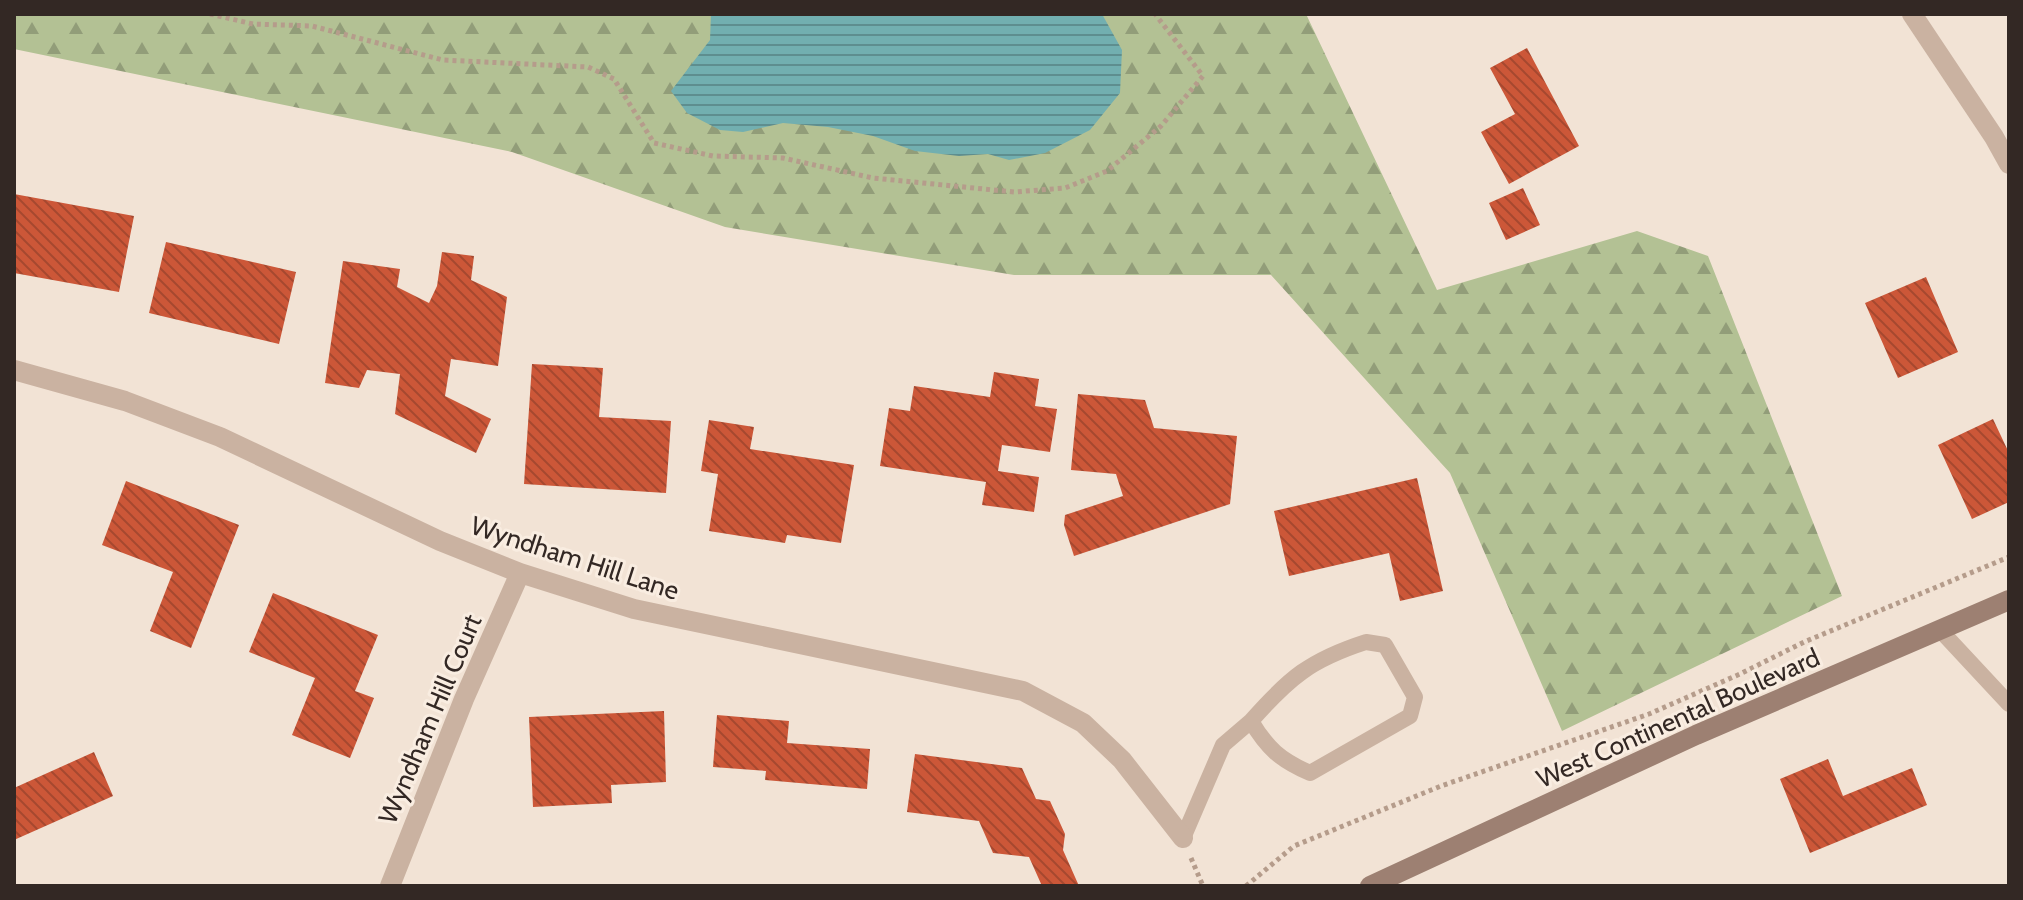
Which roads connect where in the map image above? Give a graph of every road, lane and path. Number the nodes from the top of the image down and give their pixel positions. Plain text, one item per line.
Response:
1 (210, 14) edge
2 (1155, 14) edge
3 (1912, 14) edge
4 (2009, 164) edge
5 (14, 370) edge
6 (2009, 557) edge
7 (520, 573) junction
8 (2009, 600) edge
9 (1941, 631) junction
10 (2009, 704) edge
11 (1251, 721) junction
12 (1183, 838) joint
13 (390, 886) edge
14 (1246, 886) edge
15 (1370, 886) edge

1 - 2 path
3 - 4 street
5 - 7 street, Wyndham Hill Lane
6 - 14 path
7 - 12 street, Wyndham Hill Lane
7 - 13 street, Wyndham Hill Court
8 - 9 main road, West Continental Boulevard
9 - 10 lane
9 - 15 main road, West Continental Boulevard
11 - 11 lane
11 - 12 lane

